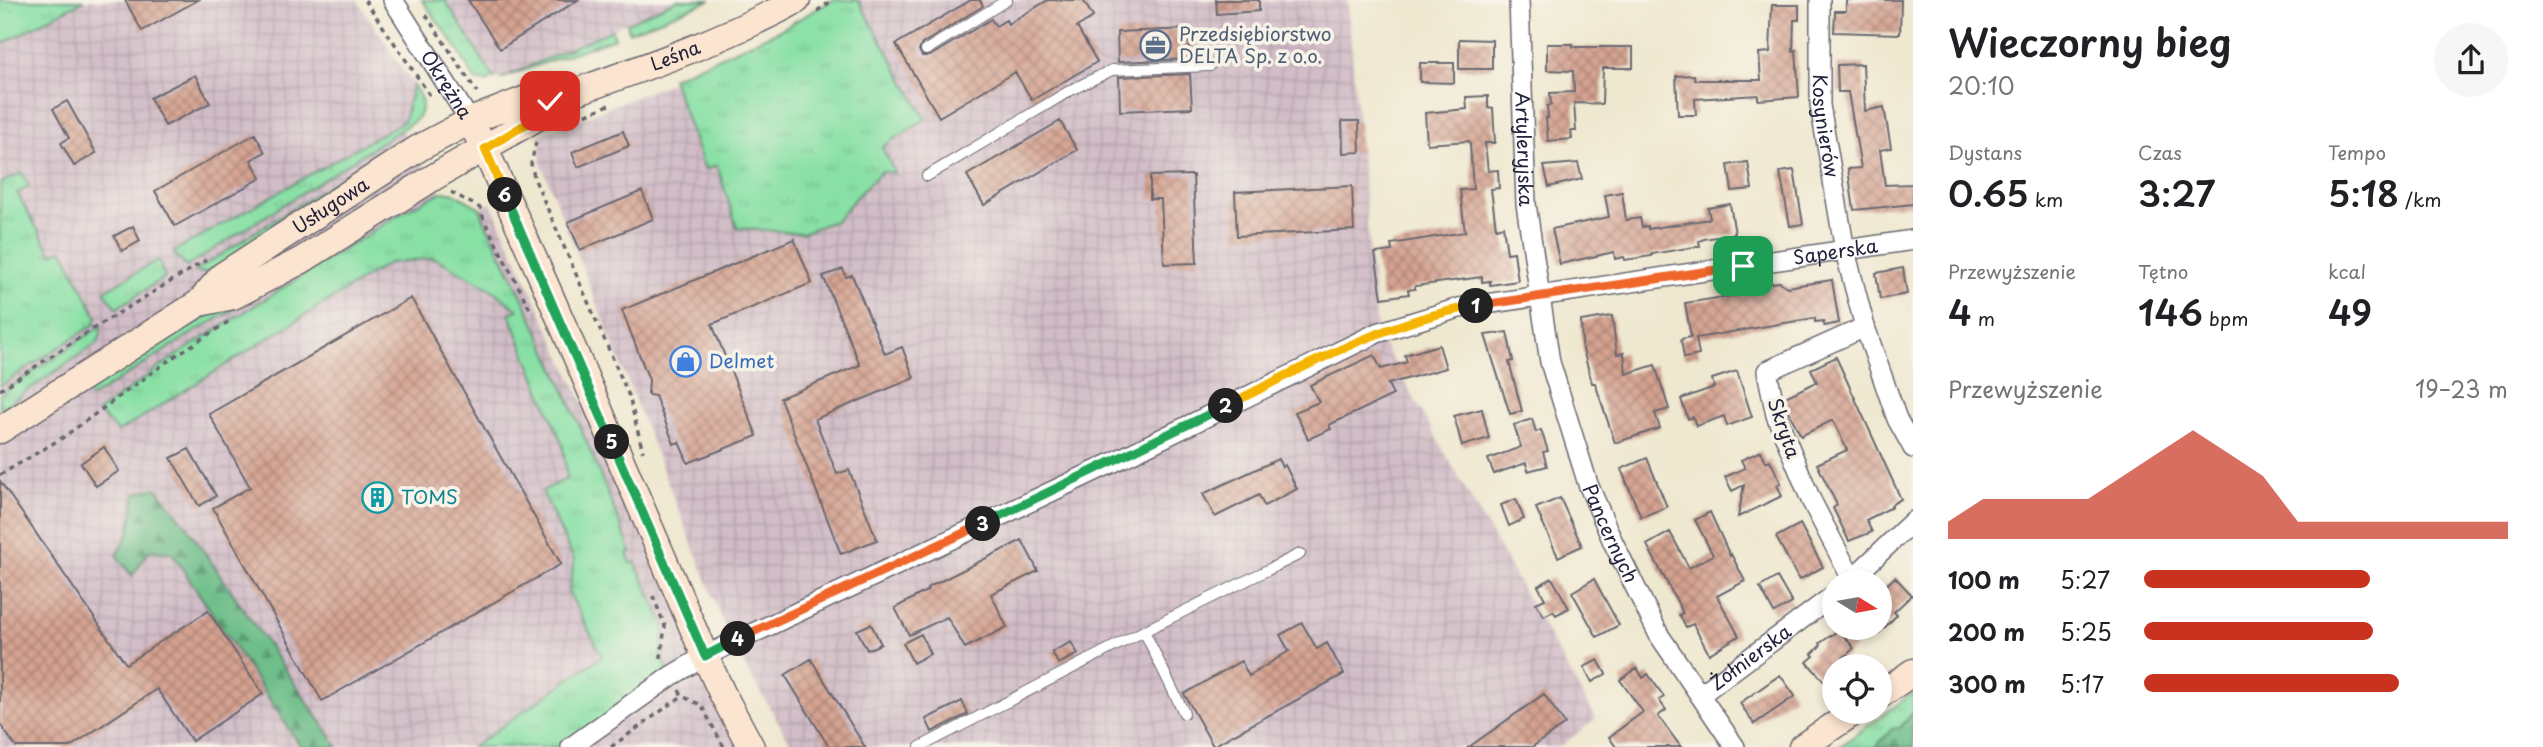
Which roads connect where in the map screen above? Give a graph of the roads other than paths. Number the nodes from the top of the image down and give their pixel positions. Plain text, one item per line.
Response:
1 (393, 0) edge
2 (1007, 0) edge
3 (1519, 0) edge
4 (1820, 0) edge
5 (807, 6) edge
6 (926, 50) dead end
7 (1210, 66) dead end
8 (550, 101) junction
9 (470, 121) junction
10 (485, 149) junction
11 (928, 176) dead end
12 (1913, 240) edge
13 (1845, 251) junction
14 (1539, 296) junction
15 (199, 303) junction
16 (1865, 327) junction
17 (0, 430) edge
18 (1913, 448) edge
19 (1913, 521) edge
20 (1300, 554) dead end
21 (1845, 570) edge
22 (1862, 570) edge
23 (1822, 606) edge
24 (1144, 631) junction
25 (705, 656) junction
26 (1913, 672) edge
27 (1892, 687) edge
28 (1700, 695) junction
29 (1184, 713) dead end
30 (1836, 724) edge
31 (571, 747) edge
32 (751, 747) edge
33 (920, 747) edge
34 (1735, 747) edge
35 (1802, 747) edge

1 - 9 street, Okrężna
2 - 6 lane
3 - 14 street, Artyleryjska
4 - 13 street, Kosynierów
5 - 8 street, Leśna
7 - 11 lane
8 - 9 street, Leśna
8 - 10 street, Leśna
9 - 10 street, Okrężna
9 - 15 street, Usługowa
10 - 15 street, Usługowa
10 - 25 street, Okrężna
12 - 13 street, Saperska
13 - 14 street, Saperska
13 - 16 street
14 - 25 street, Saperska
14 - 28 street, Pancernych
15 - 17 street, Usługowa
16 - 18 street
16 - 21 street, Skryta
19 - 22 street
20 - 24 lane
23 - 28 street, Żołnierska
24 - 29 lane
24 - 33 lane
25 - 31 street, Saperska
25 - 32 street, Okrężna
26 - 27 street
28 - 34 street, Pancernych
30 - 35 street

